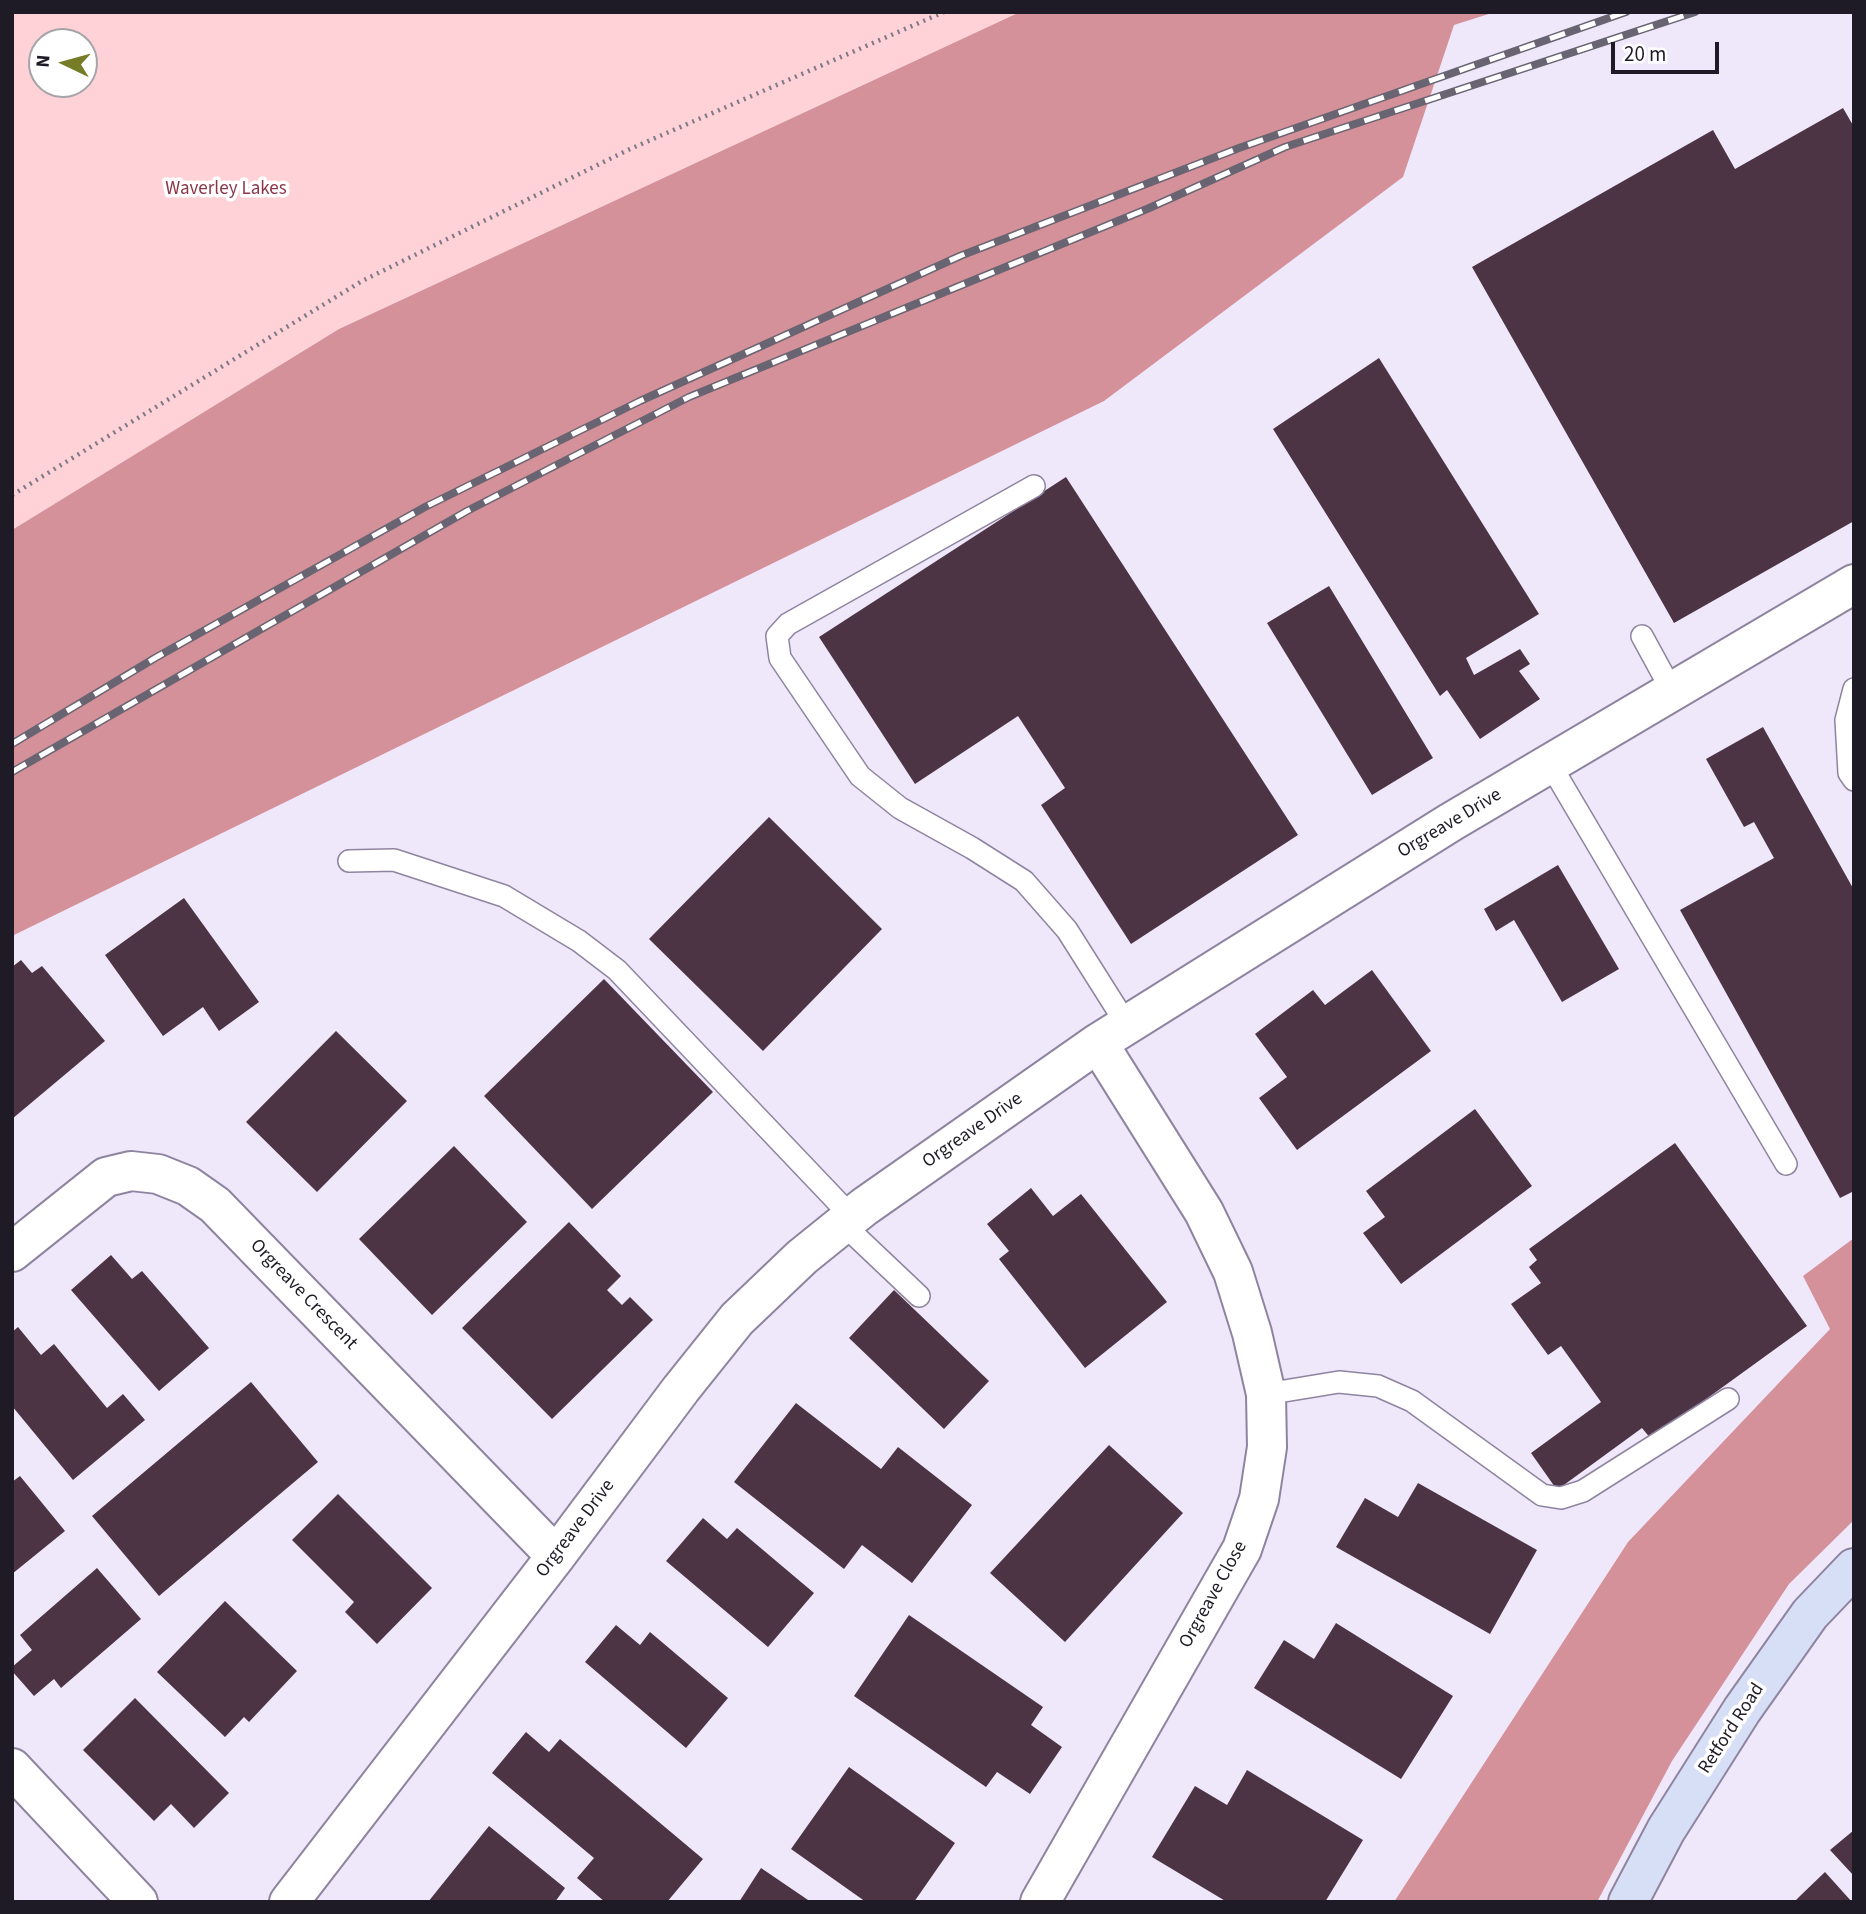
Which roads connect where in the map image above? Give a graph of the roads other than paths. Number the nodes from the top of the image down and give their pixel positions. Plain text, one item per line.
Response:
1 (1034, 486) dead end
2 (1854, 584) edge
3 (1642, 636) dead end
4 (1854, 689) edge
5 (1672, 691) junction
6 (1550, 764) junction
7 (1854, 780) edge
8 (349, 860) dead end
9 (1113, 1034) junction
10 (1786, 1164) dead end
11 (847, 1220) junction
12 (12, 1252) edge
13 (919, 1296) dead end
14 (1266, 1394) junction
15 (1728, 1399) dead end
16 (556, 1556) junction
17 (1854, 1568) edge
18 (12, 1768) edge
19 (138, 1902) edge
20 (289, 1902) edge
21 (1040, 1902) edge
22 (1628, 1902) edge

1 - 9 lane
2 - 5 street, Orgreave Drive
3 - 5 lane
4 - 7 lane
5 - 6 street, Orgreave Drive
6 - 9 street, Orgreave Drive
6 - 10 lane
8 - 11 lane
9 - 11 street, Orgreave Drive
9 - 14 street, Orgreave Close
11 - 13 lane
11 - 16 street, Orgreave Drive
12 - 16 street, Orgreave Crescent
14 - 15 lane
14 - 21 street, Orgreave Close
16 - 20 street, Orgreave Drive
17 - 22 main road, Retford Road
18 - 19 street

